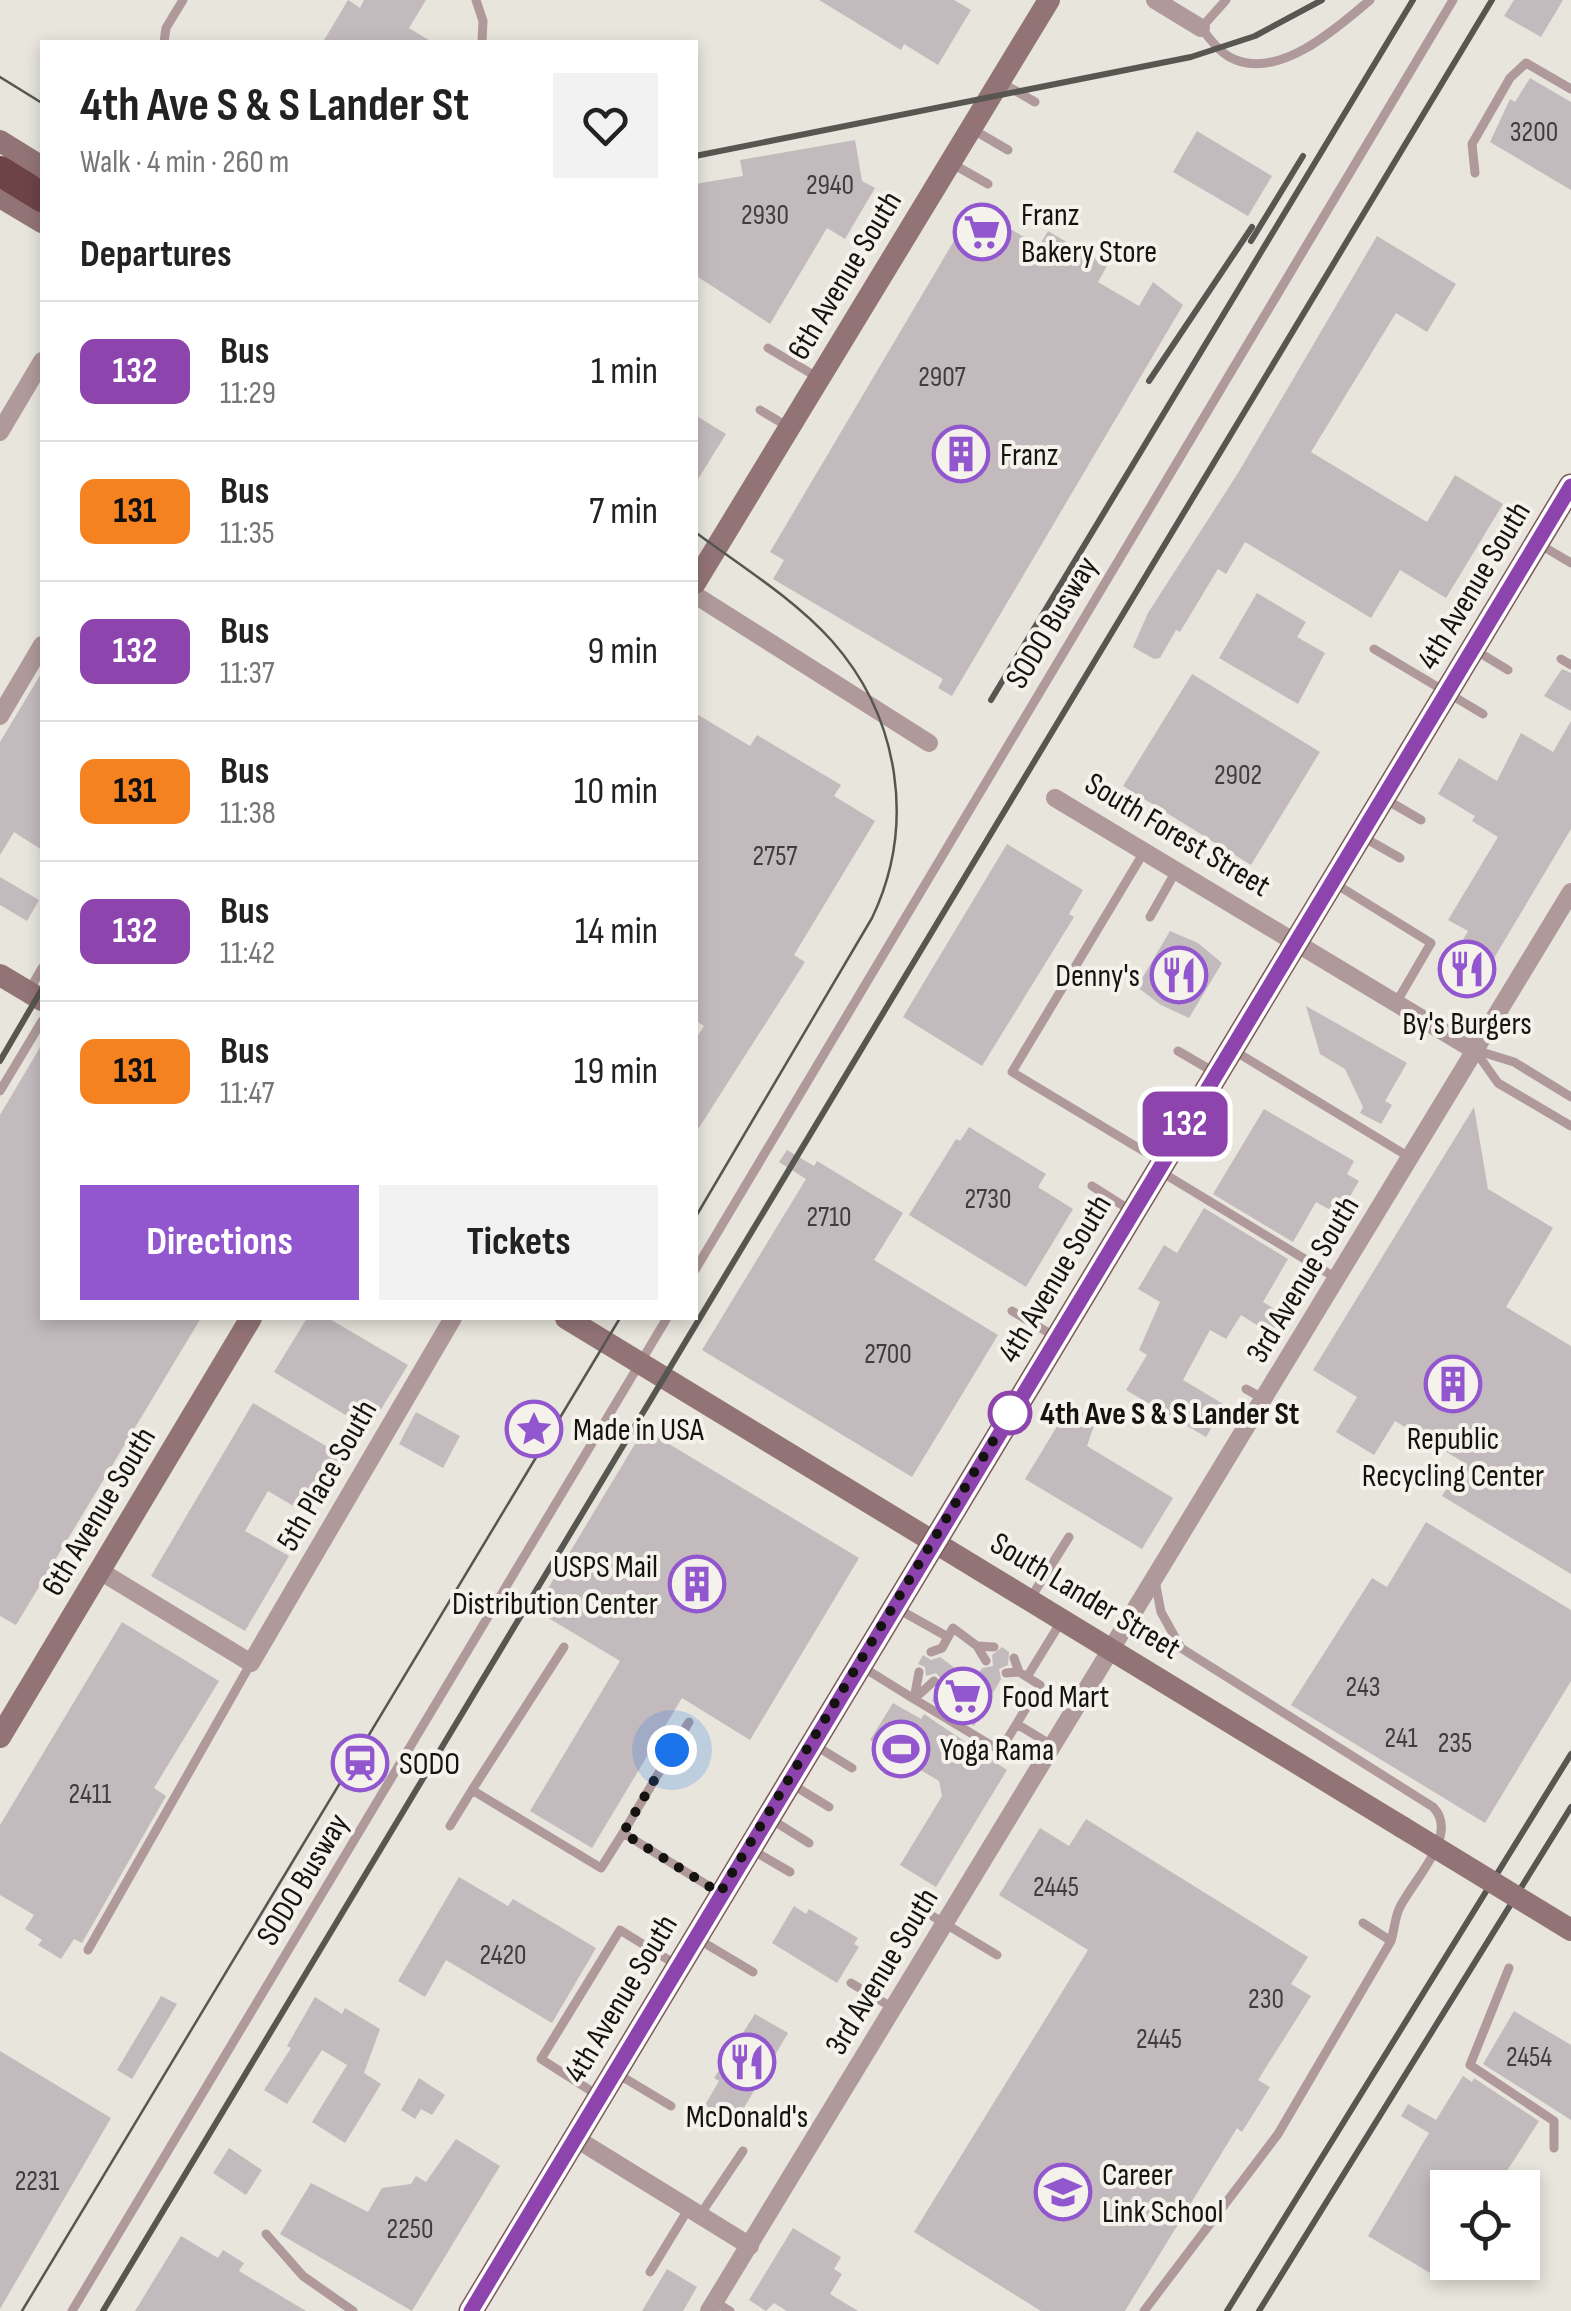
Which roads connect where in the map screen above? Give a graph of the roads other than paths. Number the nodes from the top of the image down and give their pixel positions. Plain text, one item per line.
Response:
1 (183, 0) edge
2 (476, 0) edge
3 (1049, 0) edge
4 (1155, 0) edge
5 (1226, 0) edge
6 (1370, 0) edge
7 (1453, 0) edge
8 (1201, 28) junction
9 (164, 40) edge
10 (482, 40) edge
11 (1000, 81) junction
12 (1571, 90) edge
13 (1035, 102) dead end
14 (971, 128) junction
15 (0, 141) edge
16 (1008, 150) dead end
17 (950, 162) junction
18 (40, 166) edge
19 (0, 171) edge
20 (1475, 174) dead end
21 (988, 184) dead end
22 (40, 195) edge
23 (0, 197) edge
24 (40, 221) edge
25 (768, 348) dead end
26 (40, 363) edge
27 (819, 378) junction
28 (760, 410) dead end
29 (790, 428) junction
30 (0, 432) edge
31 (1571, 486) edge
32 (1537, 542) junction
33 (1571, 563) edge
34 (698, 578) edge
35 (698, 597) edge
36 (40, 648) edge
37 (1472, 649) junction
38 (1374, 650) dead end
39 (1560, 659) dead end
40 (1571, 665) edge
41 (1508, 670) dead end
42 (1446, 692) junction
43 (1482, 714) dead end
44 (0, 716) edge
45 (929, 742) dead end
46 (1055, 798) dead end
47 (1382, 798) junction
48 (1422, 820) dead end
49 (1360, 835) junction
50 (1144, 852) junction
51 (1400, 858) dead end
52 (1176, 871) junction
53 (1332, 882) junction
54 (1571, 892) edge
55 (1150, 916) dead end
56 (1296, 942) junction
57 (0, 975) edge
58 (35, 996) edge
59 (1396, 1002) junction
60 (40, 1024) edge
61 (1230, 1049) junction
62 (1474, 1050) junction
63 (1178, 1051) dead end
64 (1216, 1074) junction
65 (0, 1091) edge
66 (1571, 1096) edge
67 (1148, 1105) dead end
68 (1184, 1126) junction
69 (1571, 1126) edge
70 (1409, 1157) junction
71 (1160, 1166) junction
72 (1092, 1186) dead end
73 (1132, 1212) junction
74 (698, 1265) edge
75 (1336, 1278) junction
76 (1012, 1311) dead end
77 (250, 1320) edge
78 (452, 1320) edge
79 (569, 1320) edge
80 (666, 1320) edge
81 (1056, 1337) junction
82 (640, 1363) junction
83 (1246, 1389) dead end
84 (1265, 1399) junction
85 (1069, 1537) dead end
86 (934, 1540) junction
87 (100, 1571) junction
88 (1155, 1580) junction
89 (1030, 1599) junction
90 (893, 1606) junction
91 (1062, 1619) junction
92 (948, 1637) junction
93 (977, 1646) junction
94 (994, 1646) dead end
95 (564, 1647) dead end
96 (942, 1648) junction
97 (1112, 1649) junction
98 (932, 1652) dead end
99 (1014, 1658) dead end
100 (986, 1660) dead end
101 (946, 1661) dead end
102 (250, 1663) junction
103 (857, 1664) junction
104 (920, 1672) dead end
105 (1006, 1672) dead end
106 (1023, 1675) junction
107 (934, 1681) dead end
108 (914, 1699) junction
109 (689, 1722) dead end
110 (1017, 1724) junction
111 (0, 1738) edge
112 (810, 1742) junction
113 (1054, 1746) junction
114 (852, 1768) dead end
115 (786, 1781) junction
116 (472, 1790) junction
117 (829, 1807) dead end
118 (766, 1816) junction
119 (450, 1826) dead end
120 (623, 1833) junction
121 (809, 1843) dead end
122 (747, 1847) junction
123 (790, 1872) dead end
124 (720, 1893) junction
125 (1551, 1914) dead end
126 (937, 1919) junction
127 (1363, 1923) dead end
128 (1571, 1928) edge
129 (694, 1937) junction
130 (1392, 1941) junction
131 (88, 1950) dead end
132 (997, 1955) dead end
133 (677, 1966) junction
134 (1509, 1968) dead end
135 (753, 1972) dead end
136 (851, 1984) dead end
137 (893, 2008) junction
138 (614, 2072) junction
139 (600, 2096) junction
140 (671, 2106) dead end
141 (575, 2138) junction
142 (1554, 2148) dead end
143 (744, 2150) dead end
144 (694, 2212) junction
145 (266, 2234) dead end
146 (750, 2246) junction
147 (650, 2272) dead end
148 (718, 2308) edge
149 (72, 2311) edge
150 (353, 2311) edge
151 (471, 2311) edge
152 (1144, 2311) edge

1 - 9 lane
2 - 10 lane
3 - 11 main road, 6th Avenue South
4 - 8 street
5 - 8 lane
6 - 8 lane
7 - 74 lane, SODO Busway
11 - 13 lane
11 - 14 main road, 6th Avenue South
12 - 20 lane
14 - 16 lane
14 - 17 main road, 6th Avenue South
15 - 18 main road
17 - 21 lane
17 - 27 main road, 6th Avenue South
19 - 22 highway
23 - 24 main road
25 - 27 lane
26 - 30 street
27 - 29 main road, 6th Avenue South
28 - 29 lane
29 - 34 main road, 6th Avenue South
31 - 32 main road, 4th Avenue South
32 - 33 lane
32 - 37 main road, 4th Avenue South
35 - 45 street
36 - 44 street
37 - 41 lane
37 - 42 main road, 4th Avenue South
38 - 42 lane
39 - 40 lane
42 - 43 lane
42 - 47 main road, 4th Avenue South
46 - 50 street, South Forest Street
47 - 48 lane
47 - 49 main road, 4th Avenue South
49 - 51 lane
49 - 53 main road, 4th Avenue South
50 - 52 street, South Forest Street
50 - 71 lane
52 - 55 lane
52 - 56 street, South Forest Street
53 - 56 main road, 4th Avenue South
53 - 59 lane
54 - 62 street, 3rd Avenue South
56 - 59 street, South Forest Street
56 - 61 main road, 4th Avenue South
57 - 58 main road
59 - 62 street, South Forest Street
60 - 65 lane
61 - 64 main road, 4th Avenue South
61 - 70 lane
62 - 66 lane
62 - 69 lane
62 - 70 street, 3rd Avenue South
63 - 64 lane
64 - 68 main road, 4th Avenue South
67 - 68 lane
68 - 71 main road, 4th Avenue South
70 - 75 street, 3rd Avenue South
71 - 73 main road, 4th Avenue South
71 - 75 lane
72 - 73 lane
73 - 81 main road, 4th Avenue South
75 - 84 street, 3rd Avenue South
76 - 81 lane
77 - 87 main road, 6th Avenue South
78 - 102 street, 5th Place South
79 - 82 main road, South Lander Street
80 - 82 lane, SODO Busway
81 - 86 main road, 4th Avenue South
82 - 86 main road, South Lander Street
82 - 149 lane, SODO Busway
83 - 84 lane
84 - 88 street, 3rd Avenue South
85 - 89 lane
86 - 89 main road, South Lander Street
86 - 90 main road, 4th Avenue South
87 - 102 street
87 - 111 main road, 6th Avenue South
88 - 97 street, 3rd Avenue South
88 - 130 lane
89 - 91 main road, South Lander Street
90 - 92 lane
90 - 103 main road, 4th Avenue South
91 - 97 main road, South Lander Street
91 - 106 lane
92 - 93 lane
92 - 96 lane
93 - 94 lane
93 - 100 lane
95 - 116 lane
96 - 98 lane
96 - 101 lane
97 - 113 street, 3rd Avenue South
97 - 128 main road, South Lander Street, bridge
99 - 106 lane
102 - 131 lane
103 - 108 lane
103 - 112 main road, 4th Avenue South
104 - 108 lane
105 - 106 lane
106 - 110 lane
107 - 108 lane
108 - 110 lane
109 - 120 lane
110 - 113 lane
112 - 114 lane
112 - 115 main road, 4th Avenue South
113 - 126 street, 3rd Avenue South
115 - 117 lane
115 - 118 main road, 4th Avenue South
116 - 119 lane
116 - 120 lane
118 - 121 lane
118 - 122 main road, 4th Avenue South
120 - 124 lane
122 - 123 lane
122 - 124 main road, 4th Avenue South
124 - 129 main road, 4th Avenue South
125 - 128 lane
126 - 132 lane
126 - 137 street, 3rd Avenue South
127 - 130 lane
129 - 133 main road, 4th Avenue South
129 - 135 lane
130 - 152 lane
133 - 138 main road, 4th Avenue South
133 - 139 lane
134 - 142 lane
136 - 137 lane
137 - 146 street, 3rd Avenue South
138 - 139 main road, 4th Avenue South
138 - 140 lane
139 - 141 main road, 4th Avenue South
141 - 144 street
141 - 151 main road, 4th Avenue South
143 - 144 lane
144 - 146 street
144 - 147 lane
145 - 150 lane
146 - 148 street, 3rd Avenue South

